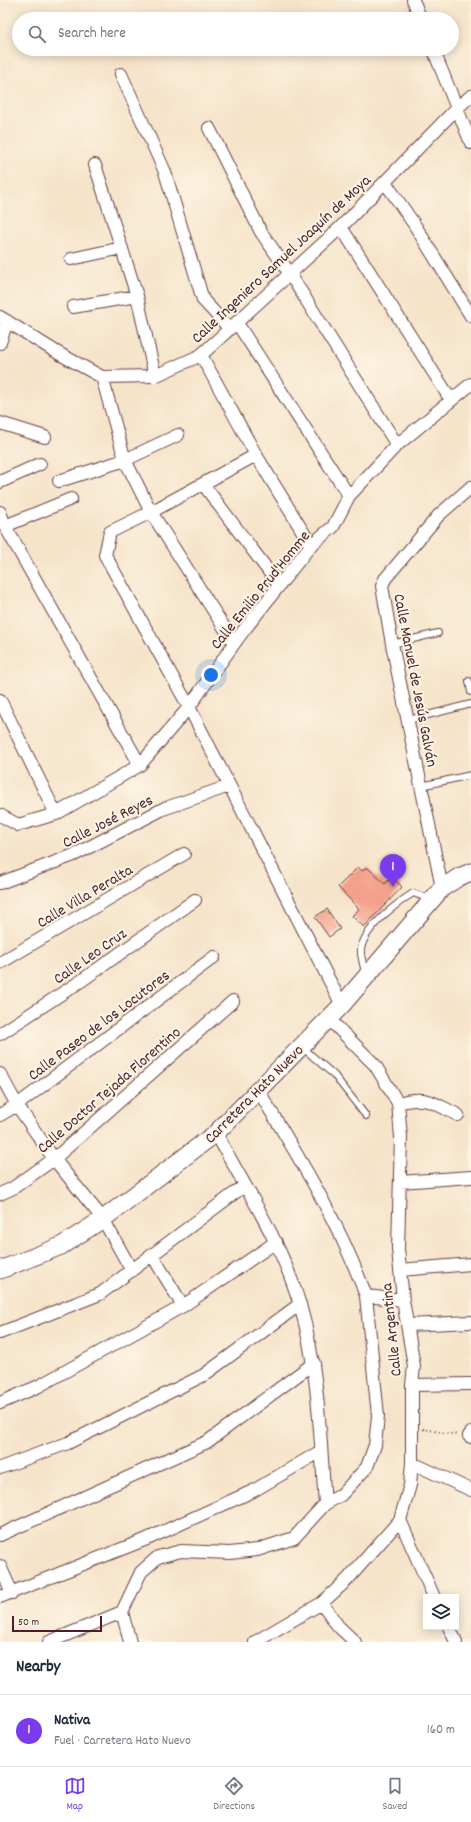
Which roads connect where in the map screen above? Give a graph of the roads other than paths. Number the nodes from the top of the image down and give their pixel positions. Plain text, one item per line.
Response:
1 (413, 0) edge
2 (418, 12) edge
3 (436, 56) edge
4 (121, 74) dead end
5 (471, 96) edge
6 (457, 108) junction
7 (209, 128) dead end
8 (471, 142) edge
9 (95, 165) dead end
10 (385, 182) junction
11 (341, 227) junction
12 (122, 248) junction
13 (71, 259) dead end
14 (290, 274) junction
15 (137, 296) junction
16 (74, 307) dead end
17 (471, 316) edge
18 (3, 319) edge
19 (233, 325) junction
20 (0, 343) edge
21 (201, 355) junction
22 (155, 376) junction
23 (102, 377) junction
24 (471, 384) edge
25 (451, 400) junction
26 (0, 423) edge
27 (178, 435) dead end
28 (45, 437) dead end
29 (397, 445) junction
30 (256, 455) junction
31 (125, 460) junction
32 (40, 464) dead end
33 (60, 481) dead end
34 (0, 482) edge
35 (203, 484) junction
36 (471, 487) edge
37 (349, 496) junction
38 (71, 499) dead end
39 (0, 512) edge
40 (151, 512) junction
41 (5, 526) junction
42 (311, 545) junction
43 (279, 585) junction
44 (438, 633) dead end
45 (234, 644) junction
46 (392, 644) junction
47 (469, 681) dead end
48 (471, 692) edge
49 (0, 700) edge
50 (471, 704) edge
51 (189, 707) junction
52 (408, 720) junction
53 (140, 765) junction
54 (471, 775) edge
55 (229, 786) junction
56 (421, 786) junction
57 (56, 814) junction
58 (0, 815) edge
59 (184, 854) dead end
60 (471, 872) edge
61 (0, 883) edge
62 (437, 894) junction
63 (195, 900) dead end
64 (214, 957) dead end
65 (0, 963) edge
66 (366, 978) junction
67 (233, 1001) dead end
68 (342, 1005) junction
69 (328, 1018) junction
70 (0, 1034) edge
71 (301, 1046) junction
72 (0, 1074) edge
73 (258, 1090) junction
74 (398, 1103) junction
75 (17, 1105) junction
76 (0, 1115) edge
77 (458, 1115) dead end
78 (366, 1116) dead end
79 (216, 1133) junction
80 (54, 1159) junction
81 (471, 1177) edge
82 (400, 1182) junction
83 (244, 1186) junction
84 (0, 1194) edge
85 (102, 1219) junction
86 (276, 1242) junction
87 (152, 1256) junction
88 (471, 1264) edge
89 (0, 1270) edge
90 (400, 1270) junction
91 (132, 1271) junction
92 (366, 1296) junction
93 (403, 1300) junction
94 (300, 1304) junction
95 (183, 1306) junction
96 (471, 1322) edge
97 (408, 1325) junction
98 (0, 1333) edge
99 (314, 1363) junction
100 (471, 1384) edge
101 (412, 1385) junction
102 (0, 1403) edge
103 (320, 1450) junction
104 (412, 1463) junction
105 (0, 1468) edge
106 (471, 1490) edge
107 (325, 1504) junction
108 (400, 1520) junction
109 (0, 1535) edge
110 (0, 1566) edge
111 (12, 1593) junction
112 (433, 1594) edge
113 (0, 1597) edge
114 (322, 1603) junction
115 (122, 1612) junction
116 (450, 1630) edge
117 (49, 1642) edge
118 (130, 1642) edge
119 (255, 1642) edge
120 (355, 1642) edge
121 (456, 1642) edge

1 - 2 street
3 - 6 street
4 - 19 street
5 - 6 street, Calle Ingeniero Samuel Joaquín de Moya
6 - 8 street
6 - 10 street, Calle Ingeniero Samuel Joaquín de Moya
7 - 14 street
9 - 12 street
10 - 11 street, Calle Ingeniero Samuel Joaquín de Moya
10 - 17 street
11 - 14 street, Calle Ingeniero Samuel Joaquín de Moya
11 - 25 street
12 - 13 street
12 - 15 street
14 - 19 street, Calle Ingeniero Samuel Joaquín de Moya
14 - 29 street
15 - 16 street
15 - 22 street
18 - 20 street
18 - 23 street, Calle Ingeniero Samuel Joaquín de Moya
19 - 21 street, Calle Ingeniero Samuel Joaquín de Moya
19 - 37 street
21 - 22 street, Calle Ingeniero Samuel Joaquín de Moya
21 - 30 street
22 - 23 street, Calle Ingeniero Samuel Joaquín de Moya
23 - 31 street
24 - 25 street, Calle Emilio Prud'Homme
25 - 29 street, Calle Emilio Prud'Homme
26 - 28 street
27 - 31 street
29 - 37 street, Calle Emilio Prud'Homme
30 - 35 street
30 - 42 street
31 - 33 street
31 - 40 street
32 - 34 street
35 - 40 street
35 - 43 street
36 - 46 street, Calle Manuel de Jesús Galván
37 - 42 street, Calle Emilio Prud'Homme
38 - 41 street
39 - 41 street
40 - 45 street
40 - 51 street
41 - 53 street
42 - 43 street, Calle Emilio Prud'Homme
43 - 45 street, Calle Emilio Prud'Homme
44 - 46 lane
45 - 51 street, Calle Emilio Prud'Homme
46 - 52 street, Calle Manuel de Jesús Galván
47 - 48 lane
49 - 57 street
50 - 52 lane
51 - 53 street, Calle Emilio Prud'Homme
51 - 55 street
52 - 56 street, Calle Manuel de Jesús Galván
53 - 57 street, Calle Emilio Prud'Homme
54 - 56 lane
55 - 61 street, Calle José Reyes
55 - 68 street
56 - 62 street, Calle Manuel de Jesús Galván
57 - 58 street, Calle Emilio Prud'Homme
59 - 65 street, Calle Villa Peralta
60 - 62 main road, Carretera Hato Nuevo
62 - 66 main road, Carretera Hato Nuevo
62 - 66 lane
63 - 70 street, Calle Leo Cruz
64 - 75 street, Calle Paseo de los Locutores
66 - 68 main road, Carretera Hato Nuevo
67 - 80 street, Calle Doctor Tejada Florentino
68 - 69 main road, Carretera Hato Nuevo
69 - 71 main road, Carretera Hato Nuevo
69 - 74 street, Calle Argentina
71 - 73 main road, Carretera Hato Nuevo
71 - 78 lane
72 - 75 street
73 - 79 main road, Carretera Hato Nuevo
73 - 92 street
74 - 77 street
74 - 82 street, Calle Argentina
75 - 76 street, Calle Paseo de los Locutores
75 - 80 street
79 - 83 street
79 - 85 main road, Carretera Hato Nuevo
80 - 84 street, Calle Doctor Tejada Florentino
80 - 85 street
81 - 82 street
82 - 90 street, Calle Argentina
83 - 86 street
83 - 87 street
85 - 89 main road, Carretera Hato Nuevo
85 - 91 street
86 - 94 street
86 - 95 street
87 - 91 street
87 - 95 street
88 - 90 street
90 - 93 street, Calle Argentina
91 - 98 street
92 - 93 street
92 - 107 street
93 - 97 street, Calle Argentina
94 - 99 street
94 - 105 street
95 - 102 street
96 - 97 street
97 - 101 street, Calle Argentina
99 - 103 street
99 - 109 street
100 - 101 street
101 - 104 street, Calle Argentina
103 - 107 street
103 - 111 street
104 - 106 street
104 - 108 street, Calle Argentina
107 - 115 street
108 - 112 street
108 - 114 street, Calle Argentina
110 - 111 street
111 - 113 street
114 - 119 street, Calle Argentina
114 - 120 street
115 - 117 street
115 - 118 street
116 - 121 street

